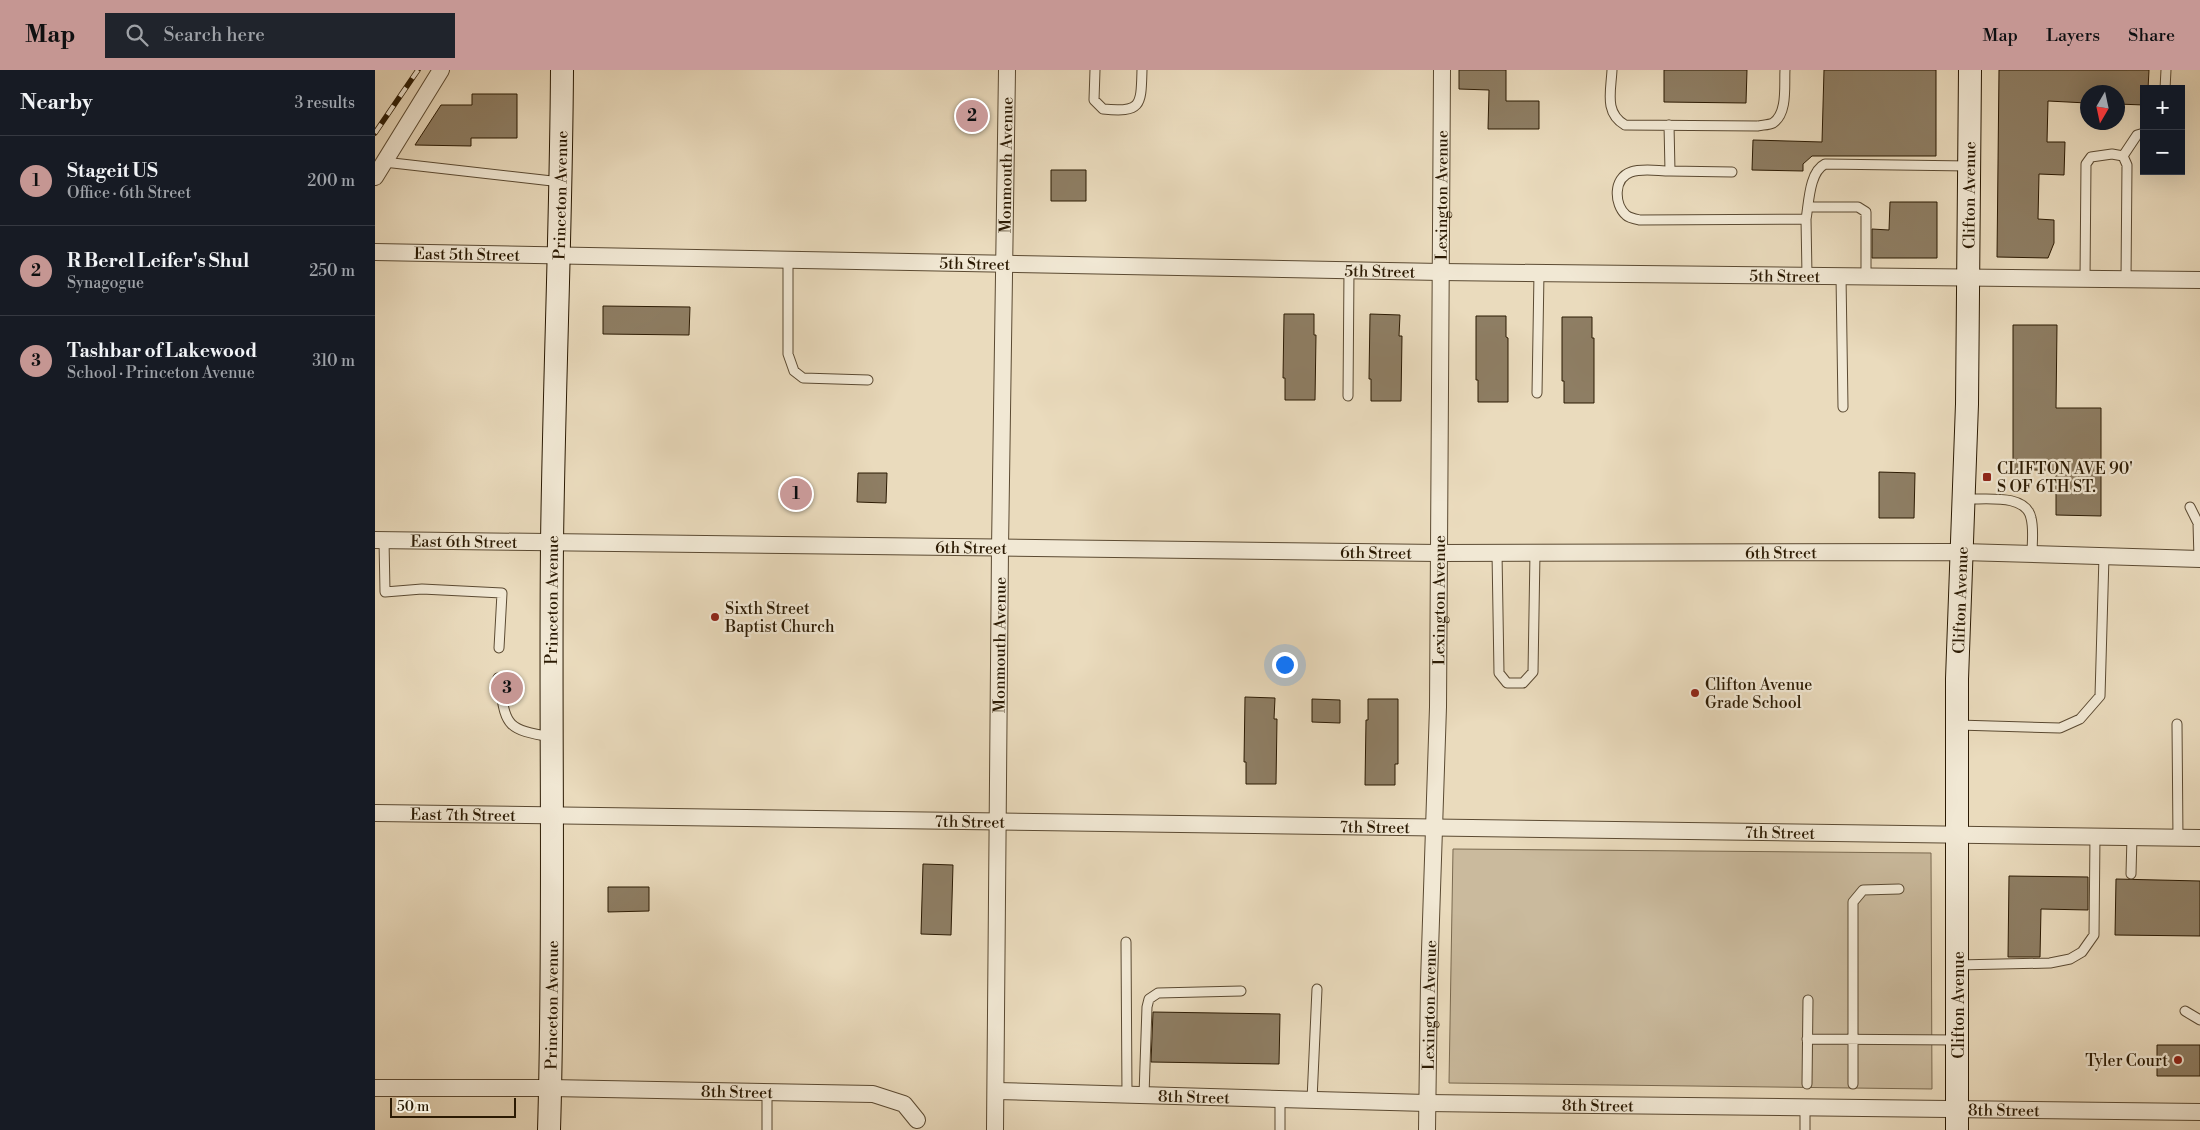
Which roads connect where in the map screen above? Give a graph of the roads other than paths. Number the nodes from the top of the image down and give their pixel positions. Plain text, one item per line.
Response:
1 (441, 70) edge
2 (562, 70) edge
3 (1007, 70) edge
4 (1095, 70) edge
5 (1142, 70) edge
6 (1442, 70) edge
7 (1612, 70) edge
8 (1785, 70) edge
9 (1970, 70) edge
10 (2166, 70) edge
11 (2165, 85) edge
12 (1669, 125) junction
13 (2140, 134) edge
14 (2123, 156) junction
15 (384, 162) junction
16 (1969, 166) junction
17 (1670, 171) junction
18 (1732, 172) dead end
19 (375, 177) edge
20 (561, 182) junction
21 (1809, 207) junction
22 (1806, 219) junction
23 (375, 252) edge
24 (559, 255) junction
25 (788, 259) junction
26 (1004, 263) junction
27 (1349, 270) junction
28 (1441, 272) junction
29 (1539, 273) junction
30 (1807, 276) junction
31 (1841, 276) junction
32 (1866, 276) junction
33 (1967, 277) junction
34 (2085, 279) junction
35 (2127, 279) junction
36 (2200, 280) edge
37 (868, 380) dead end
38 (1537, 393) dead end
39 (1348, 396) dead end
40 (1843, 407) dead end
41 (1963, 499) junction
42 (2190, 507) dead end
43 (379, 540) edge
44 (552, 542) junction
45 (1000, 549) junction
46 (1962, 552) junction
47 (1439, 553) junction
48 (1497, 553) junction
49 (1535, 553) junction
50 (2032, 554) junction
51 (2104, 556) junction
52 (2199, 559) edge
53 (499, 648) dead end
54 (499, 678) dead end
55 (2177, 724) dead end
56 (1957, 725) junction
57 (551, 738) junction
58 (375, 813) edge
59 (551, 817) junction
60 (998, 822) junction
61 (1433, 828) junction
62 (1958, 834) junction
63 (2095, 836) junction
64 (2132, 836) junction
65 (2178, 838) junction
66 (2200, 838) edge
67 (2131, 874) dead end
68 (1899, 889) dead end
69 (1126, 942) dead end
70 (1958, 964) junction
71 (1317, 988) dead end
72 (1241, 991) dead end
73 (1808, 1000) dead end
74 (2185, 1011) dead end
75 (2200, 1020) edge
76 (1807, 1039) junction
77 (1854, 1039) junction
78 (1957, 1040) junction
79 (1807, 1084) dead end
80 (1853, 1084) dead end
81 (375, 1088) edge
82 (550, 1088) junction
83 (996, 1091) junction
84 (767, 1092) junction
85 (1127, 1095) junction
86 (1144, 1095) junction
87 (1280, 1099) junction
88 (1312, 1100) junction
89 (1427, 1103) junction
90 (1805, 1107) junction
91 (2200, 1112) edge
92 (917, 1120) dead end
93 (1957, 1120) edge
94 (549, 1130) edge
95 (767, 1130) edge
96 (995, 1130) edge
97 (1279, 1130) edge
98 (1427, 1130) edge
99 (1805, 1130) edge

1 - 15 street
2 - 20 street, Princeton Avenue
3 - 26 street, Monmouth Avenue
4 - 5 lane
6 - 28 street, Lexington Avenue
7 - 12 lane
8 - 12 lane
9 - 16 street, Clifton Avenue
10 - 11 lane
12 - 17 lane
13 - 14 lane
14 - 34 lane
14 - 35 lane
15 - 19 street
15 - 20 lane
16 - 21 lane
16 - 33 street, Clifton Avenue
17 - 18 lane
17 - 22 lane
20 - 24 street, Princeton Avenue
21 - 22 lane
21 - 32 lane
22 - 30 lane
23 - 24 street, East 5th Street
24 - 25 street, 5th Street
24 - 44 street, Princeton Avenue
25 - 26 street, 5th Street
25 - 37 lane
26 - 27 street, 5th Street
26 - 45 street, Monmouth Avenue
27 - 28 street, 5th Street
27 - 39 lane
28 - 29 street, 5th Street
28 - 47 street, Lexington Avenue
29 - 30 street, 5th Street
29 - 38 lane
30 - 31 street, 5th Street
31 - 32 street, 5th Street
31 - 40 lane
32 - 33 street, 5th Street
33 - 34 street, 5th Street
33 - 41 street, Clifton Avenue
34 - 35 street, 5th Street
35 - 36 street, 5th Street
41 - 46 street, Clifton Avenue
41 - 50 lane
42 - 52 lane
43 - 44 street, East 6th Street
43 - 53 lane
44 - 45 street, 6th Street
44 - 57 street, Princeton Avenue
45 - 47 street, 6th Street
45 - 60 street, Monmouth Avenue
46 - 49 street, 6th Street
46 - 50 street, 6th Street
46 - 56 street, Clifton Avenue
47 - 48 street, 6th Street
47 - 61 street, Lexington Avenue
48 - 49 street, 6th Street
48 - 49 lane
50 - 51 street, 6th Street
51 - 52 street, 6th Street
51 - 56 lane
54 - 57 lane
55 - 65 lane
56 - 62 street, Clifton Avenue
57 - 59 street, Princeton Avenue
58 - 59 street, East 7th Street
59 - 60 street, 7th Street
59 - 82 street, Princeton Avenue
60 - 61 street, 7th Street
60 - 83 street, Monmouth Avenue
61 - 62 street, 7th Street
61 - 89 street, Lexington Avenue
62 - 63 street, 7th Street
62 - 70 street, Clifton Avenue
63 - 64 street, 7th Street
63 - 70 lane
64 - 65 street, 7th Street
64 - 67 lane
65 - 66 street, 7th Street
68 - 77 lane
69 - 85 lane
70 - 78 street, Clifton Avenue
71 - 88 lane
72 - 86 lane
73 - 76 lane
74 - 75 lane
76 - 77 lane
76 - 79 lane
77 - 78 lane
77 - 80 lane
78 - 93 street, Clifton Avenue
81 - 82 street, 8th Street
82 - 84 street, 8th Street
82 - 94 street, Princeton Avenue
83 - 85 street, 8th Street
83 - 96 street, Monmouth Avenue
84 - 92 street, 8th Street
84 - 95 lane
85 - 86 street, 8th Street
86 - 87 street, 8th Street
87 - 88 street, 8th Street
87 - 97 lane
88 - 89 street, 8th Street
89 - 90 street, 8th Street
89 - 98 street, Lexington Avenue
90 - 93 street, 8th Street
90 - 99 lane
91 - 93 street, 8th Street

